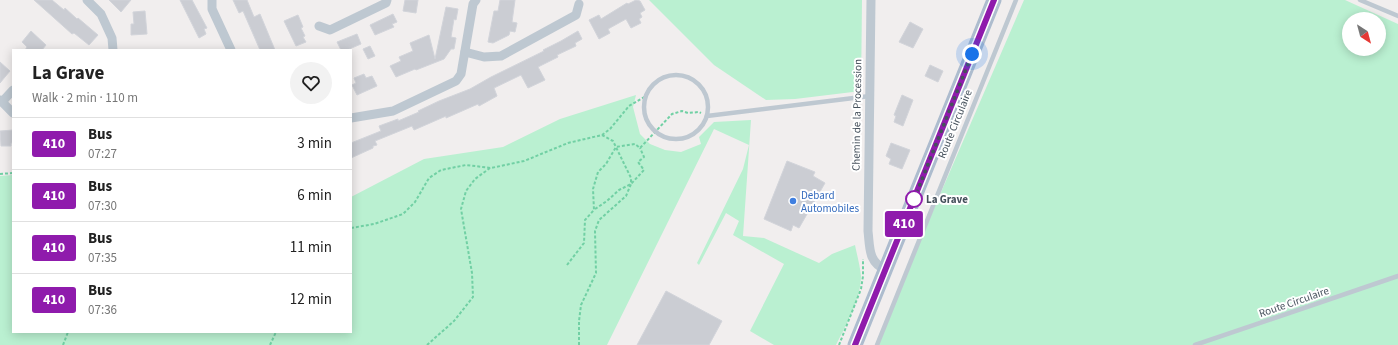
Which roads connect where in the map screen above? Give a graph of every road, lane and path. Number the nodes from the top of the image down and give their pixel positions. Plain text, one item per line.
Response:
1 (87, 0) edge
2 (212, 0) edge
3 (386, 0) edge
4 (476, 0) edge
5 (871, 0) edge
6 (994, 0) edge
7 (1016, 0) edge
8 (1360, 0) edge
9 (579, 4) dead end
10 (1398, 16) edge
11 (319, 26) dead end
12 (113, 49) edge
13 (231, 49) edge
14 (465, 52) junction
15 (12, 91) edge
16 (646, 96) junction
17 (870, 96) junction
18 (1, 101) edge
19 (12, 113) edge
20 (707, 116) junction
21 (352, 118) edge
22 (655, 131) junction
23 (602, 135) junction
24 (616, 147) junction
25 (640, 148) junction
26 (491, 168) junction
27 (12, 173) edge
28 (0, 174) edge
29 (631, 184) junction
30 (594, 210) junction
31 (352, 228) edge
32 (567, 265) dead end
33 (886, 270) junction
34 (1398, 276) edge
35 (68, 333) edge
36 (276, 333) edge
37 (858, 344) edge
38 (63, 345) edge
39 (270, 345) edge
40 (427, 345) edge
41 (579, 345) edge
42 (877, 345) edge
43 (1195, 345) edge

1 - 12 street
2 - 13 street
3 - 11 street
4 - 14 street
5 - 17 street, Chemin de la Procession
6 - 33 main road
7 - 42 lane, Route Circulaire
8 - 10 lane
9 - 14 street
14 - 21 street
15 - 18 street
16 - 20 lane
16 - 22 lane
16 - 23 path
17 - 20 lane
17 - 33 street, Chemin de la Procession
18 - 19 street
20 - 22 path
20 - 22 lane
22 - 25 path
23 - 24 path
23 - 26 path
24 - 25 path
24 - 29 path
24 - 30 path
25 - 29 path
26 - 31 path
26 - 40 path
27 - 28 path
29 - 30 path
29 - 41 path
30 - 32 path
33 - 37 main road
34 - 43 lane, Route Circulaire
35 - 38 path
36 - 39 path

